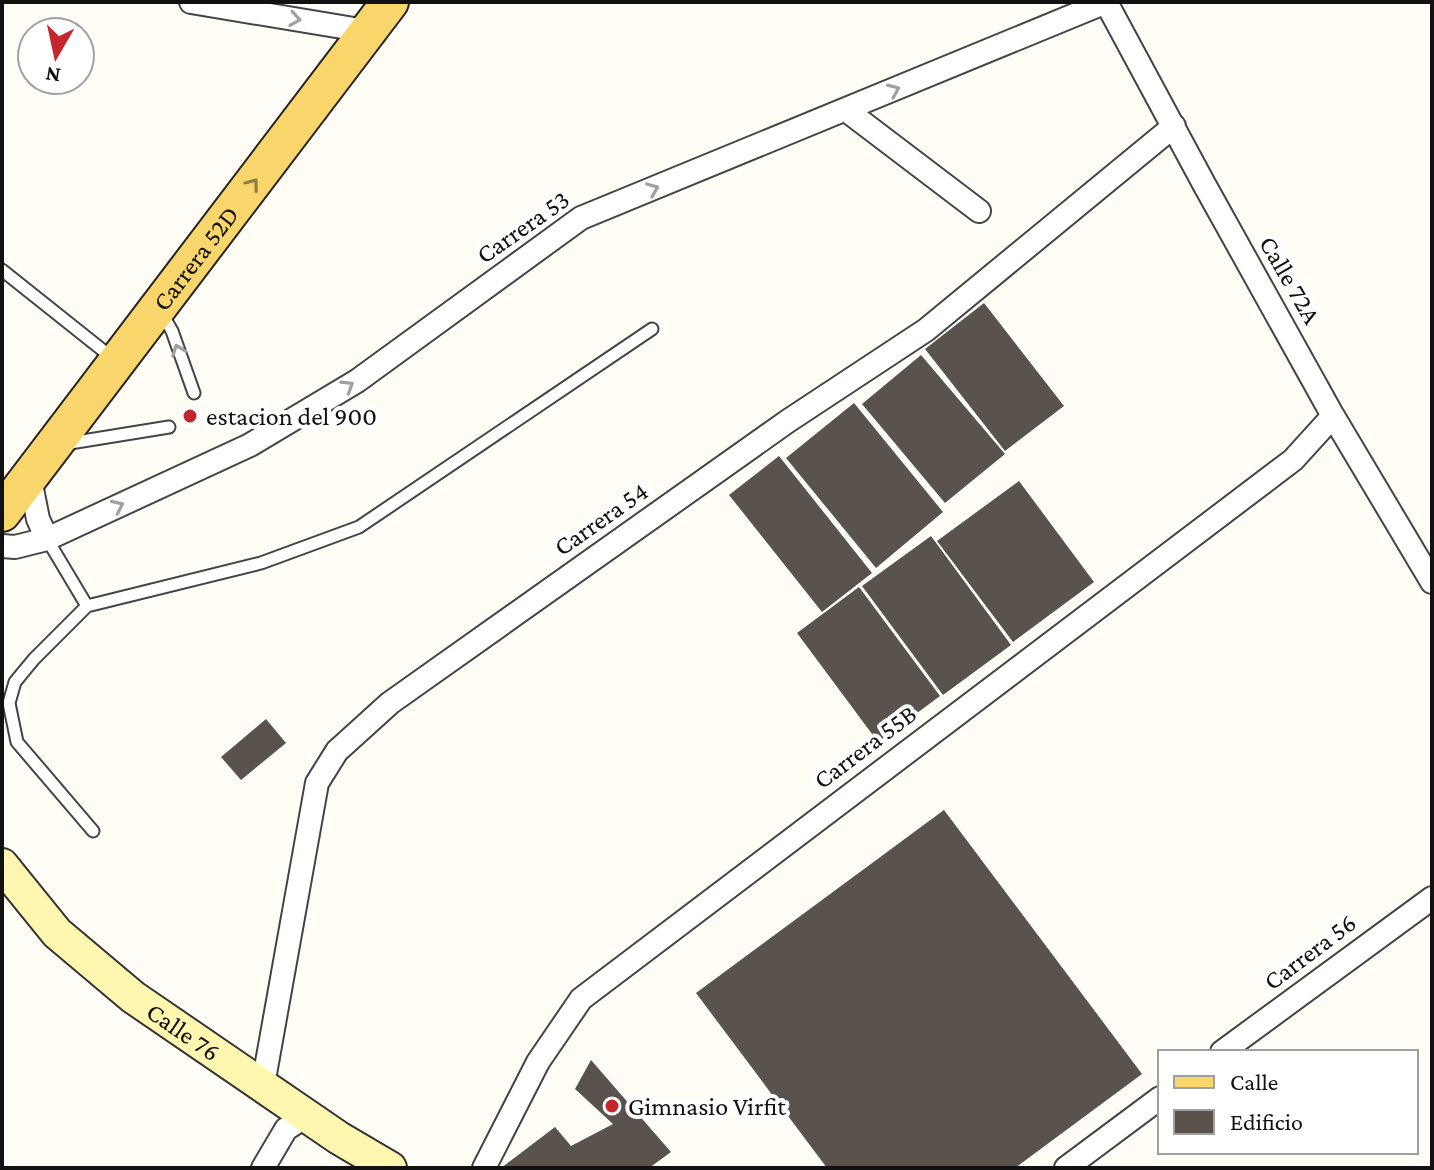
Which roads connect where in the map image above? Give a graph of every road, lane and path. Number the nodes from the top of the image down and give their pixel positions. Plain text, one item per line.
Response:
1 (191, 2) edge
2 (390, 2) edge
3 (1106, 2) edge
4 (366, 31) junction
5 (846, 110) junction
6 (1174, 126) junction
7 (979, 211) dead end
8 (2, 270) edge
9 (159, 309) junction
10 (652, 329) dead end
11 (118, 362) junction
12 (194, 393) dead end
13 (1333, 416) junction
14 (169, 427) dead end
15 (55, 445) junction
16 (30, 479) junction
17 (2, 513) edge
18 (47, 539) junction
19 (2, 546) edge
20 (1432, 582) edge
21 (87, 606) junction
22 (93, 831) dead end
23 (2, 865) edge
24 (1432, 898) edge
25 (1225, 1050) edge
26 (263, 1085) junction
27 (1158, 1099) edge
28 (306, 1116) junction
29 (263, 1168) edge
30 (390, 1168) edge
31 (484, 1168) edge
32 (1066, 1168) edge

1 -> 4 street
2 - 4 main road, Carrera 52D
5 -> 3 street, Carrera 53
3 - 6 street, Calle 72A
9 -> 4 main road, Carrera 52D
5 - 7 street
18 -> 5 street, Carrera 53
6 - 13 street, Calle 72A
6 - 26 street, Carrera 54
8 - 11 lane
9 - 11 main road, Carrera 52D
12 -> 9 lane
10 - 21 lane
11 - 15 main road, Carrera 52D
13 - 20 street, Calle 72A
13 - 31 street, Carrera 55B
14 - 15 lane
15 - 16 main road, Carrera 52D
16 - 17 main road, Carrera 52D
16 - 18 street
18 - 19 street, Carrera 53
18 - 21 lane
21 - 22 lane
23 - 26 street, Calle 76
24 - 25 street, Carrera 56
26 - 28 street, Calle 76
27 - 32 street
28 - 29 street
28 - 30 street, Calle 76

